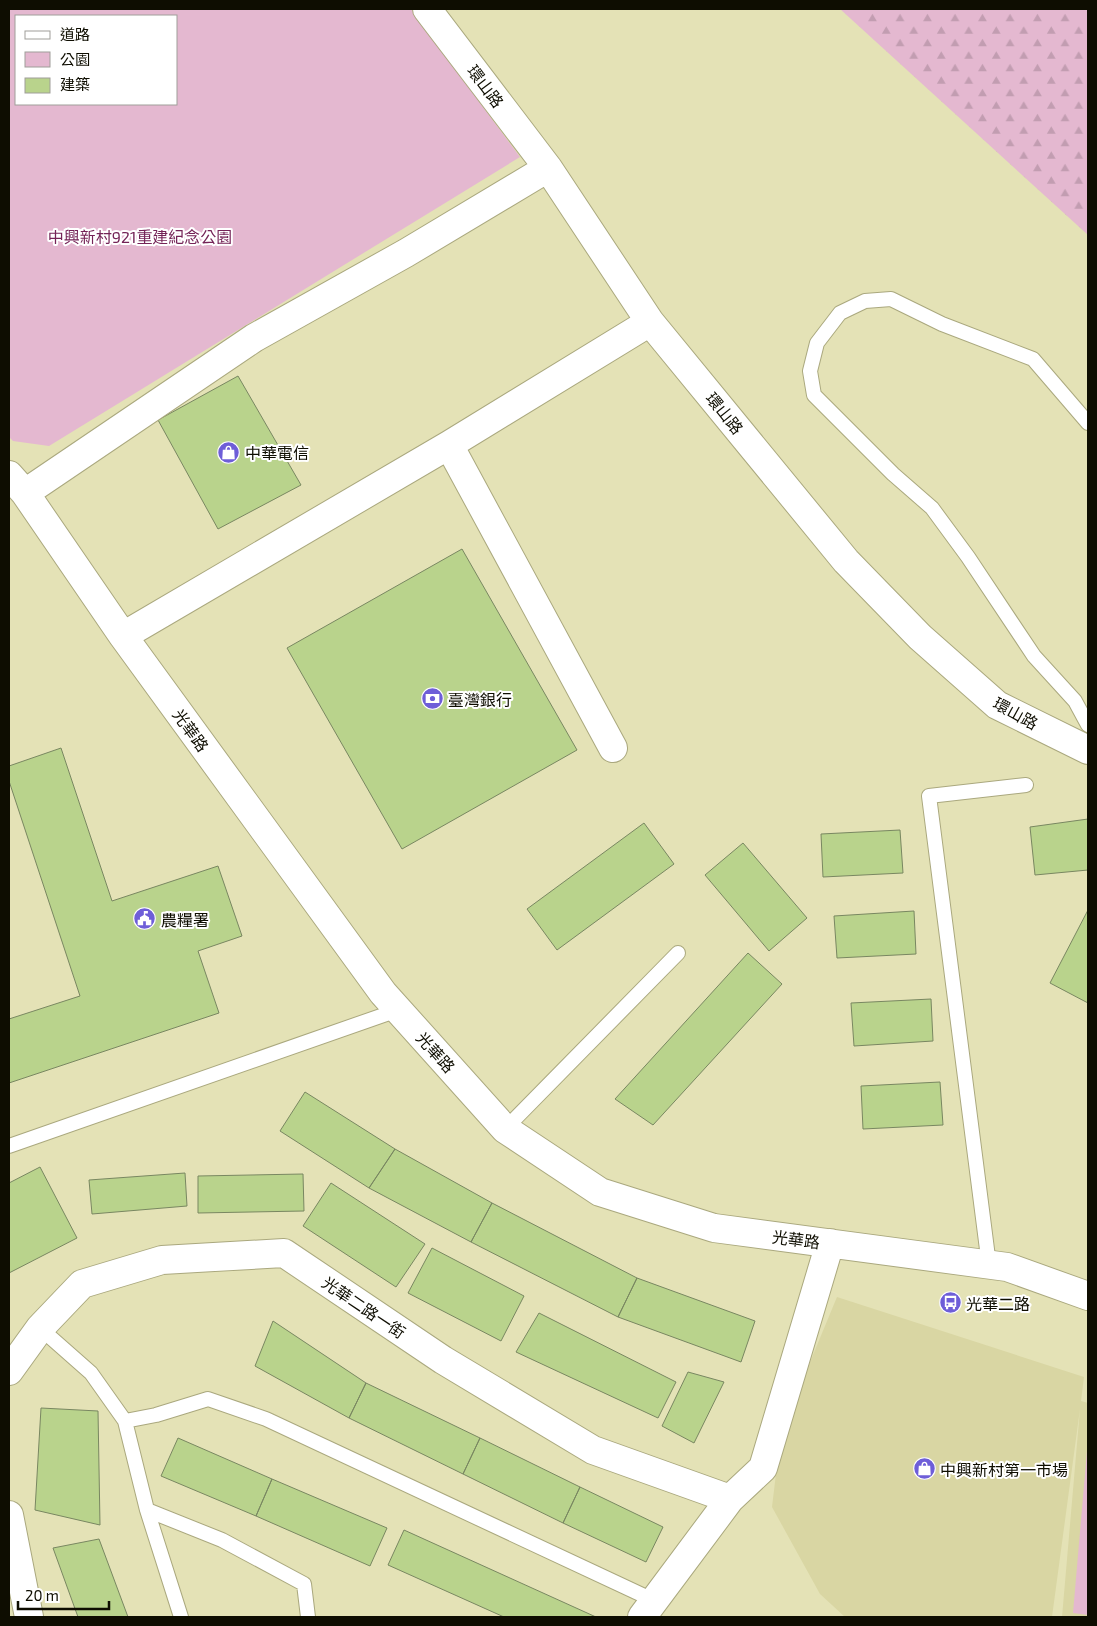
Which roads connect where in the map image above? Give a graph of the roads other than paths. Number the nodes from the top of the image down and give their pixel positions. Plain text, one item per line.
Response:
1 (427, 9) edge
2 (548, 168) junction
3 (650, 322) junction
4 (1088, 423) edge
5 (449, 445) junction
6 (17, 484) edge
7 (123, 636) junction
8 (1088, 724) edge
9 (614, 748) dead end
10 (1088, 750) edge
11 (1026, 785) dead end
12 (678, 953) dead end
13 (398, 1010) junction
14 (505, 1129) junction
15 (9, 1146) edge
16 (830, 1243) junction
17 (988, 1265) junction
18 (1088, 1296) edge
19 (40, 1328) junction
20 (9, 1371) edge
21 (125, 1421) junction
22 (730, 1499) junction
23 (147, 1510) junction
24 (9, 1515) edge
25 (648, 1609) edge
26 (29, 1617) edge
27 (181, 1617) edge
28 (308, 1617) edge

1 - 2 street, 環山路
2 - 3 street, 環山路
2 - 6 street
3 - 5 street
3 - 10 street, 環山路
4 - 8 lane
5 - 7 street
5 - 9 street
6 - 7 street, 光華路
7 - 13 street, 光華路
11 - 17 lane
12 - 14 lane
13 - 14 street, 光華路
13 - 15 lane
14 - 16 street, 光華路
16 - 17 street, 光華路
16 - 22 street
17 - 18 street, 光華路
19 - 20 street, 光華二路一街
19 - 21 lane
19 - 22 street, 光華二路一街
21 - 23 lane
21 - 25 lane
22 - 25 street
23 - 27 lane
23 - 28 lane
24 - 26 street

